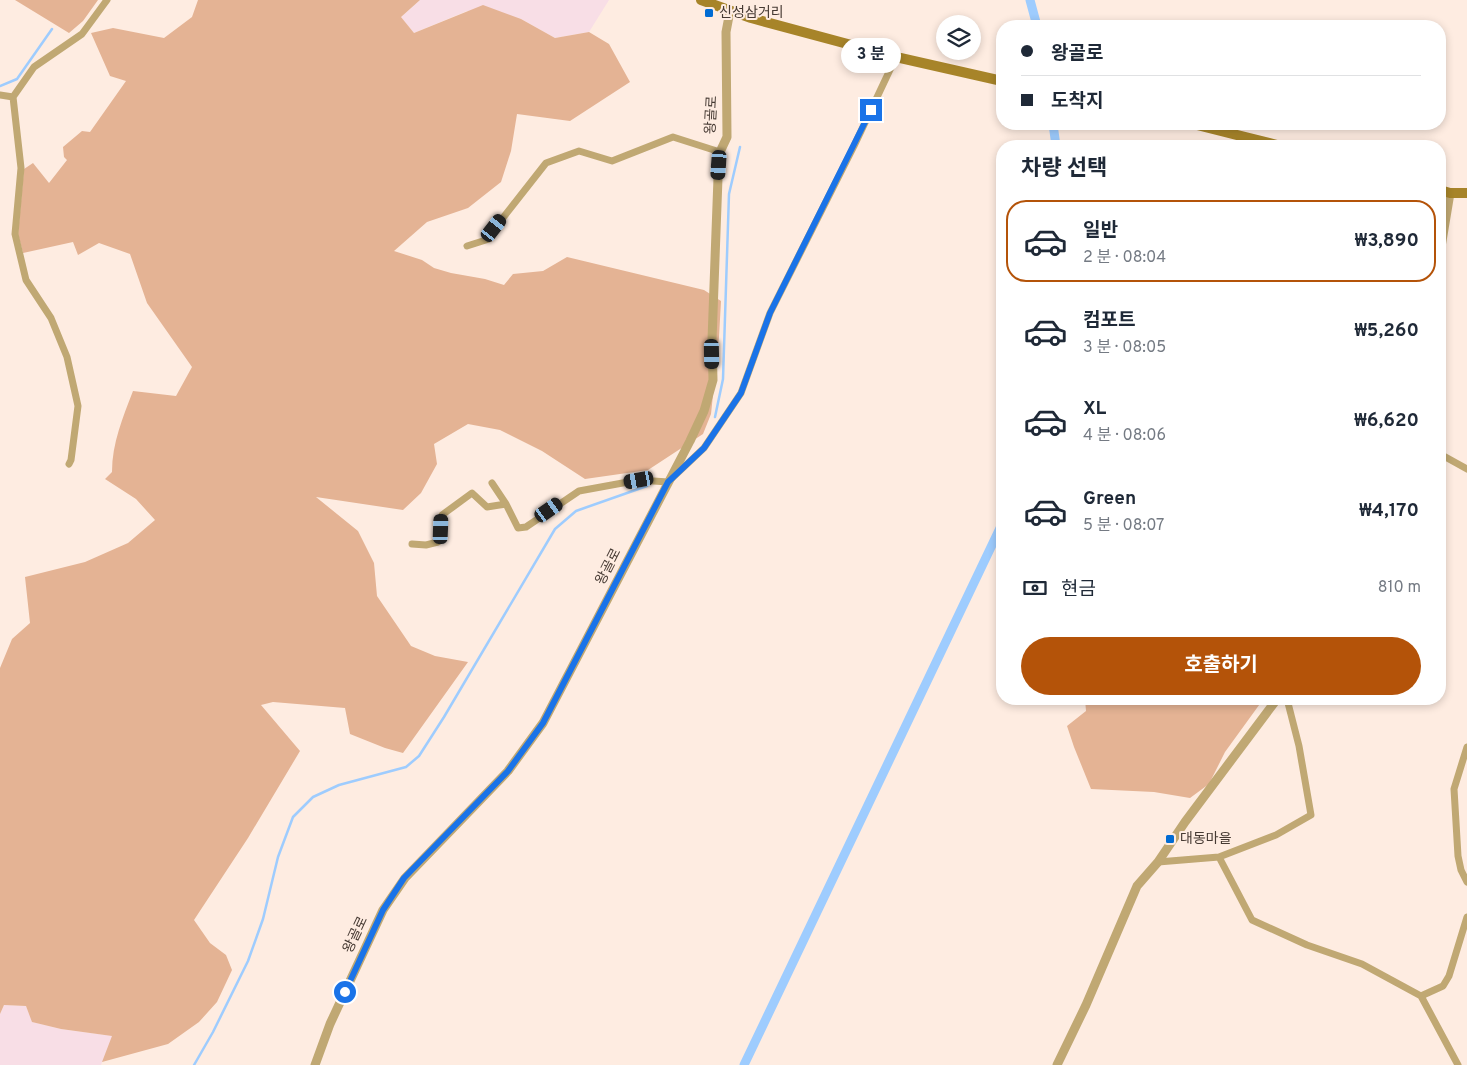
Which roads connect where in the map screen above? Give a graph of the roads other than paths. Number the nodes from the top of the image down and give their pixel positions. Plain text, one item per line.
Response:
1 (107, 0) edge
2 (701, 0) edge
3 (730, 11) junction
4 (896, 57) junction
5 (996, 80) edge
6 (0, 95) edge
7 (13, 97) junction
8 (1217, 130) edge
9 (1256, 140) edge
10 (720, 152) junction
11 (1446, 191) edge
12 (1467, 193) edge
13 (467, 246) dead end
14 (1446, 457) edge
15 (69, 464) dead end
16 (1467, 469) edge
17 (668, 482) junction
18 (492, 483) dead end
19 (506, 504) junction
20 (412, 544) dead end
21 (1273, 705) edge
22 (1289, 705) edge
23 (1467, 747) edge
24 (1219, 857) junction
25 (1158, 862) junction
26 (1467, 882) edge
27 (1467, 917) edge
28 (1421, 996) junction
29 (315, 1065) edge
30 (1057, 1065) edge
31 (1458, 1065) edge

1 - 7 street
2 - 3 main road
3 - 4 main road
3 - 10 street, 왕골로
4 - 5 main road
4 - 17 street
6 - 7 street
7 - 15 street
8 - 9 main road
10 - 13 street
10 - 17 street, 왕골로
11 - 12 main road
14 - 16 street
17 - 19 street
17 - 29 street, 왕골로
18 - 19 street
19 - 20 street
21 - 25 street
22 - 24 street
23 - 26 street
24 - 25 street
24 - 28 street
25 - 30 street
27 - 28 street
28 - 31 street

